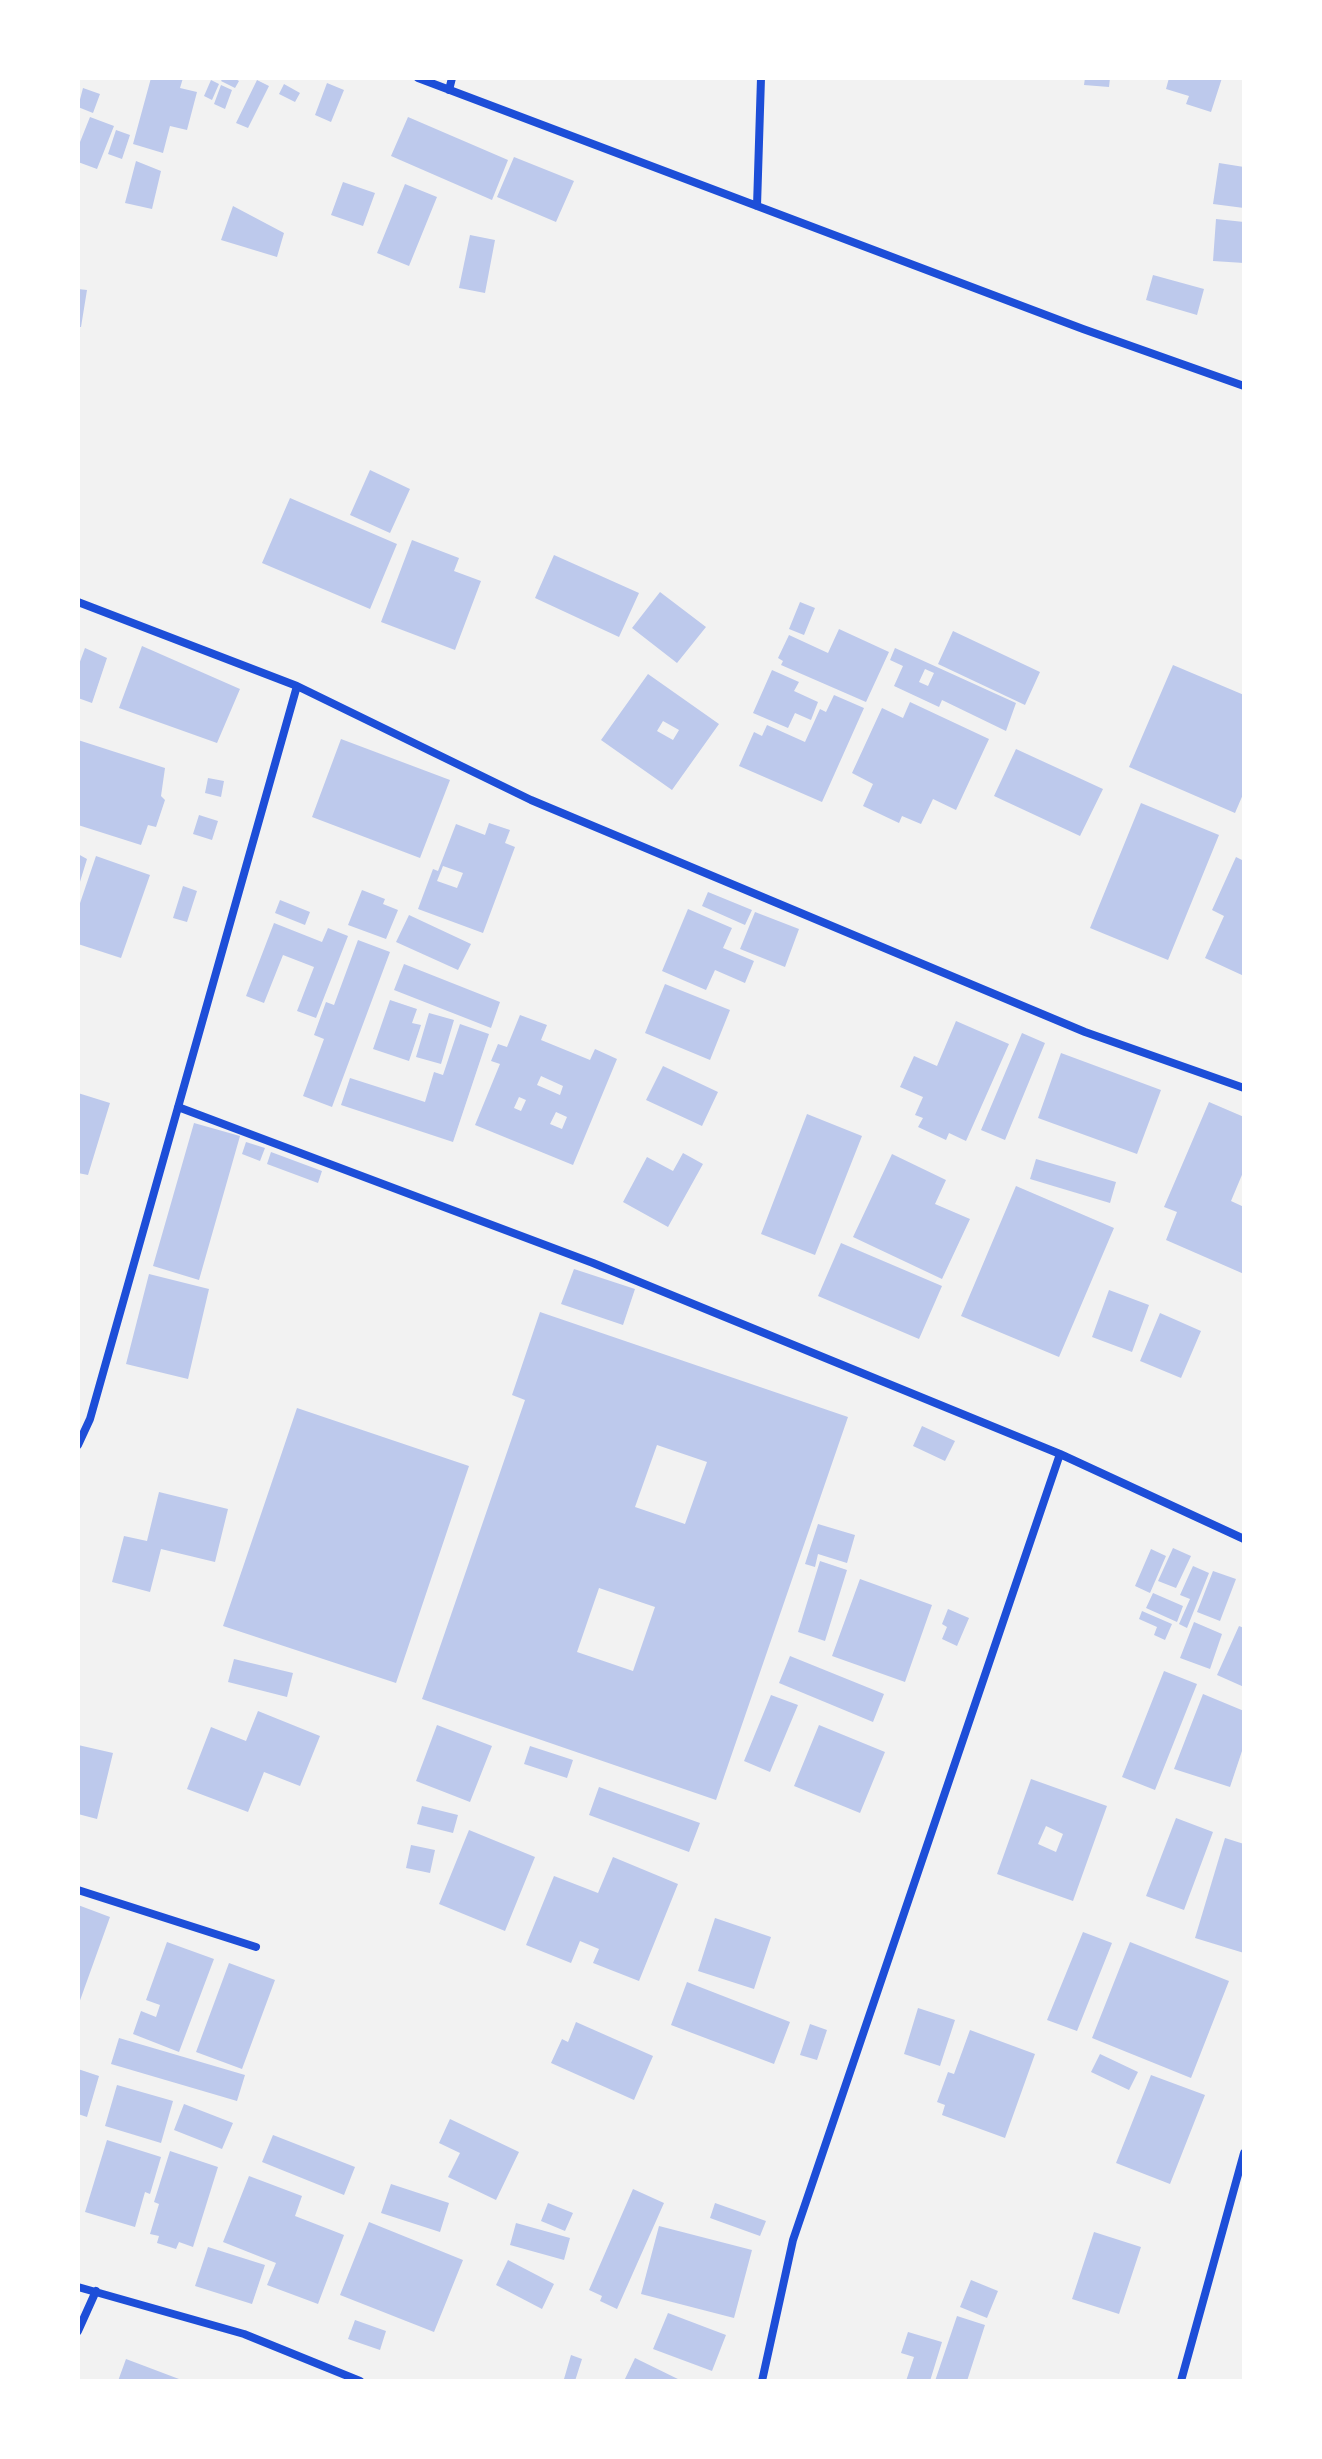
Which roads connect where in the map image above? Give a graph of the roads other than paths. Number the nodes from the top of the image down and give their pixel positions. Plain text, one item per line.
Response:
1 (418, 78) edge
2 (452, 78) edge
3 (761, 78) edge
4 (449, 90) junction
5 (757, 206) junction
6 (1244, 386) edge
7 (78, 602) edge
8 (297, 686) junction
9 (1244, 1088) edge
10 (178, 1107) junction
11 (78, 1445) edge
12 (1060, 1454) junction
13 (1244, 1539) edge
14 (78, 1890) edge
15 (256, 1947) dead end
16 (1244, 2153) edge
17 (78, 2287) edge
18 (96, 2291) junction
19 (78, 2331) edge
20 (360, 2381) edge
21 (762, 2381) edge
22 (1181, 2381) edge

1 - 4 street
2 - 4 street
3 - 5 street
4 - 5 street
5 - 6 street
7 - 8 street
8 - 9 street
8 - 10 street
10 - 11 street
10 - 12 street
12 - 13 street
12 - 21 street
14 - 15 street
16 - 22 street
17 - 18 street
18 - 19 street
18 - 20 street

